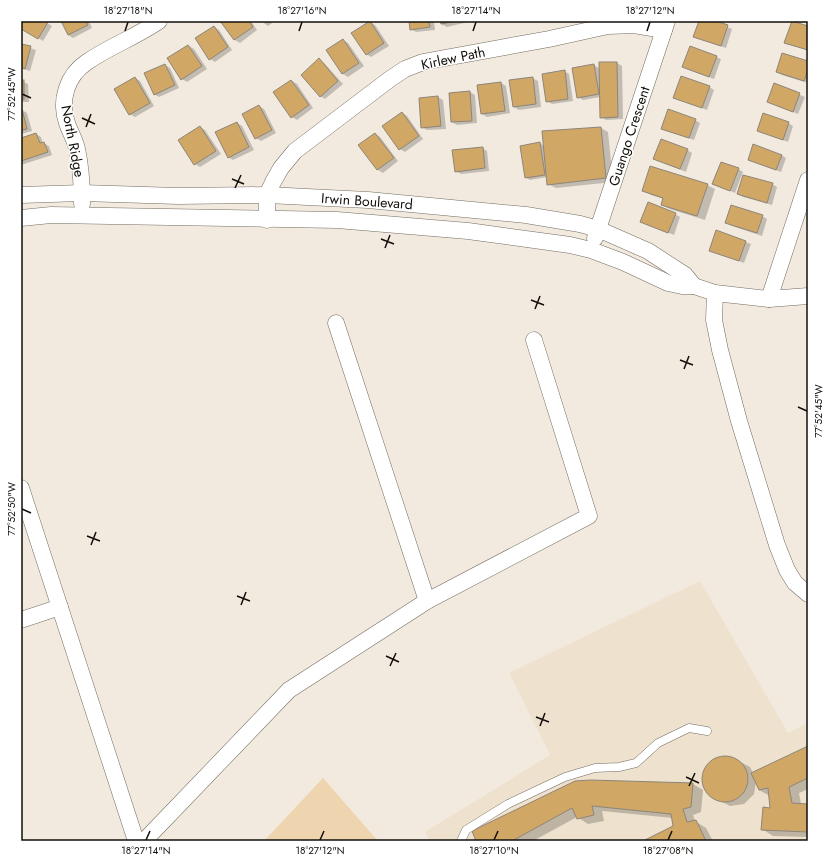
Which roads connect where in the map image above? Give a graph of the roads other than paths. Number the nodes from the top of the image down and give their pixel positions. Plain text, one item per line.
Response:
1 (159, 21) edge
2 (665, 26) edge
3 (808, 180) edge
4 (82, 193) junction
5 (21, 195) edge
6 (267, 195) junction
7 (82, 215) junction
8 (21, 218) edge
9 (267, 220) junction
10 (598, 229) junction
11 (591, 250) junction
12 (694, 286) junction
13 (716, 293) junction
14 (808, 296) edge
15 (769, 299) junction
16 (336, 323) dead end
17 (534, 340) dead end
18 (21, 488) edge
19 (808, 594) edge
20 (427, 602) junction
21 (60, 607) junction
22 (21, 620) edge
23 (707, 731) dead end
24 (136, 841) edge
25 (144, 841) edge
26 (461, 841) edge

1 - 4 street, North Ridge
2 - 6 street, Kirlew Path
2 - 10 street, Guango Crescent
3 - 15 street
4 - 5 street, Irwin Boulevard
4 - 6 street, Irwin Boulevard
4 - 7 street, North Ridge
6 - 9 street, Kirlew Path
6 - 10 street, Irwin Boulevard
7 - 8 street, Irwin Boulevard
7 - 9 street, Irwin Boulevard
9 - 11 street, Irwin Boulevard
10 - 11 street, Guango Crescent
10 - 12 street, Irwin Boulevard
11 - 12 street, Irwin Boulevard
12 - 13 street, Irwin Boulevard
13 - 15 street, Irwin Boulevard
13 - 19 street
14 - 15 street, Irwin Boulevard
16 - 20 street
17 - 20 street
18 - 21 street
20 - 25 street
21 - 22 street
21 - 24 street
23 - 26 lane

